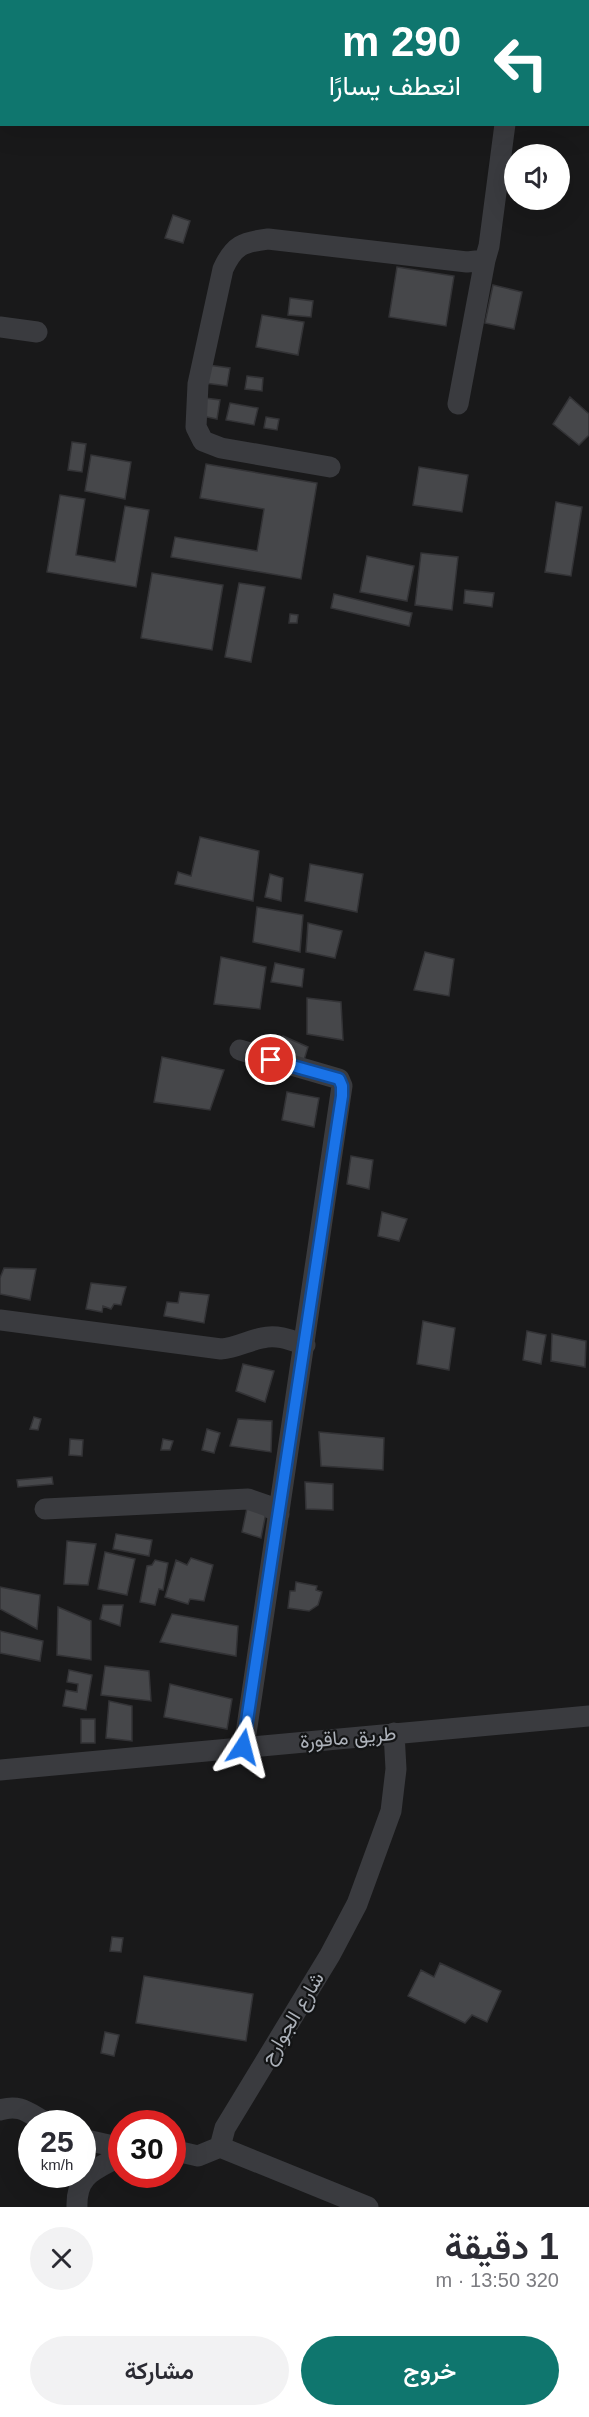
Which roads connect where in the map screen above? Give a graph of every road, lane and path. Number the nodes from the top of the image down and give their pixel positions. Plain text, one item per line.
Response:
1 (505, 126) edge
2 (485, 260) junction
3 (0, 327) edge
4 (36, 332) dead end
5 (458, 404) dead end
6 (330, 467) dead end
7 (240, 1050) dead end
8 (0, 1320) edge
9 (304, 1345) junction
10 (45, 1509) dead end
11 (279, 1514) junction
12 (589, 1716) edge
13 (394, 1733) junction
14 (243, 1747) junction
15 (0, 1770) edge
16 (0, 2110) edge
17 (24, 2110) edge
18 (220, 2147) junction
19 (186, 2153) edge
20 (108, 2163) edge
21 (77, 2207) edge
22 (368, 2207) edge

1 - 2 street
2 - 5 street
2 - 6 street
3 - 4 street
7 - 9 street
8 - 9 street
9 - 11 street
10 - 11 street
11 - 14 street
12 - 13 street, طريق ماقورة
13 - 14 street, طريق ماقورة
13 - 18 street, شارع الجوارح
14 - 15 street, طريق ماقورة
16 - 17 street
18 - 19 street
18 - 22 street
20 - 21 street

